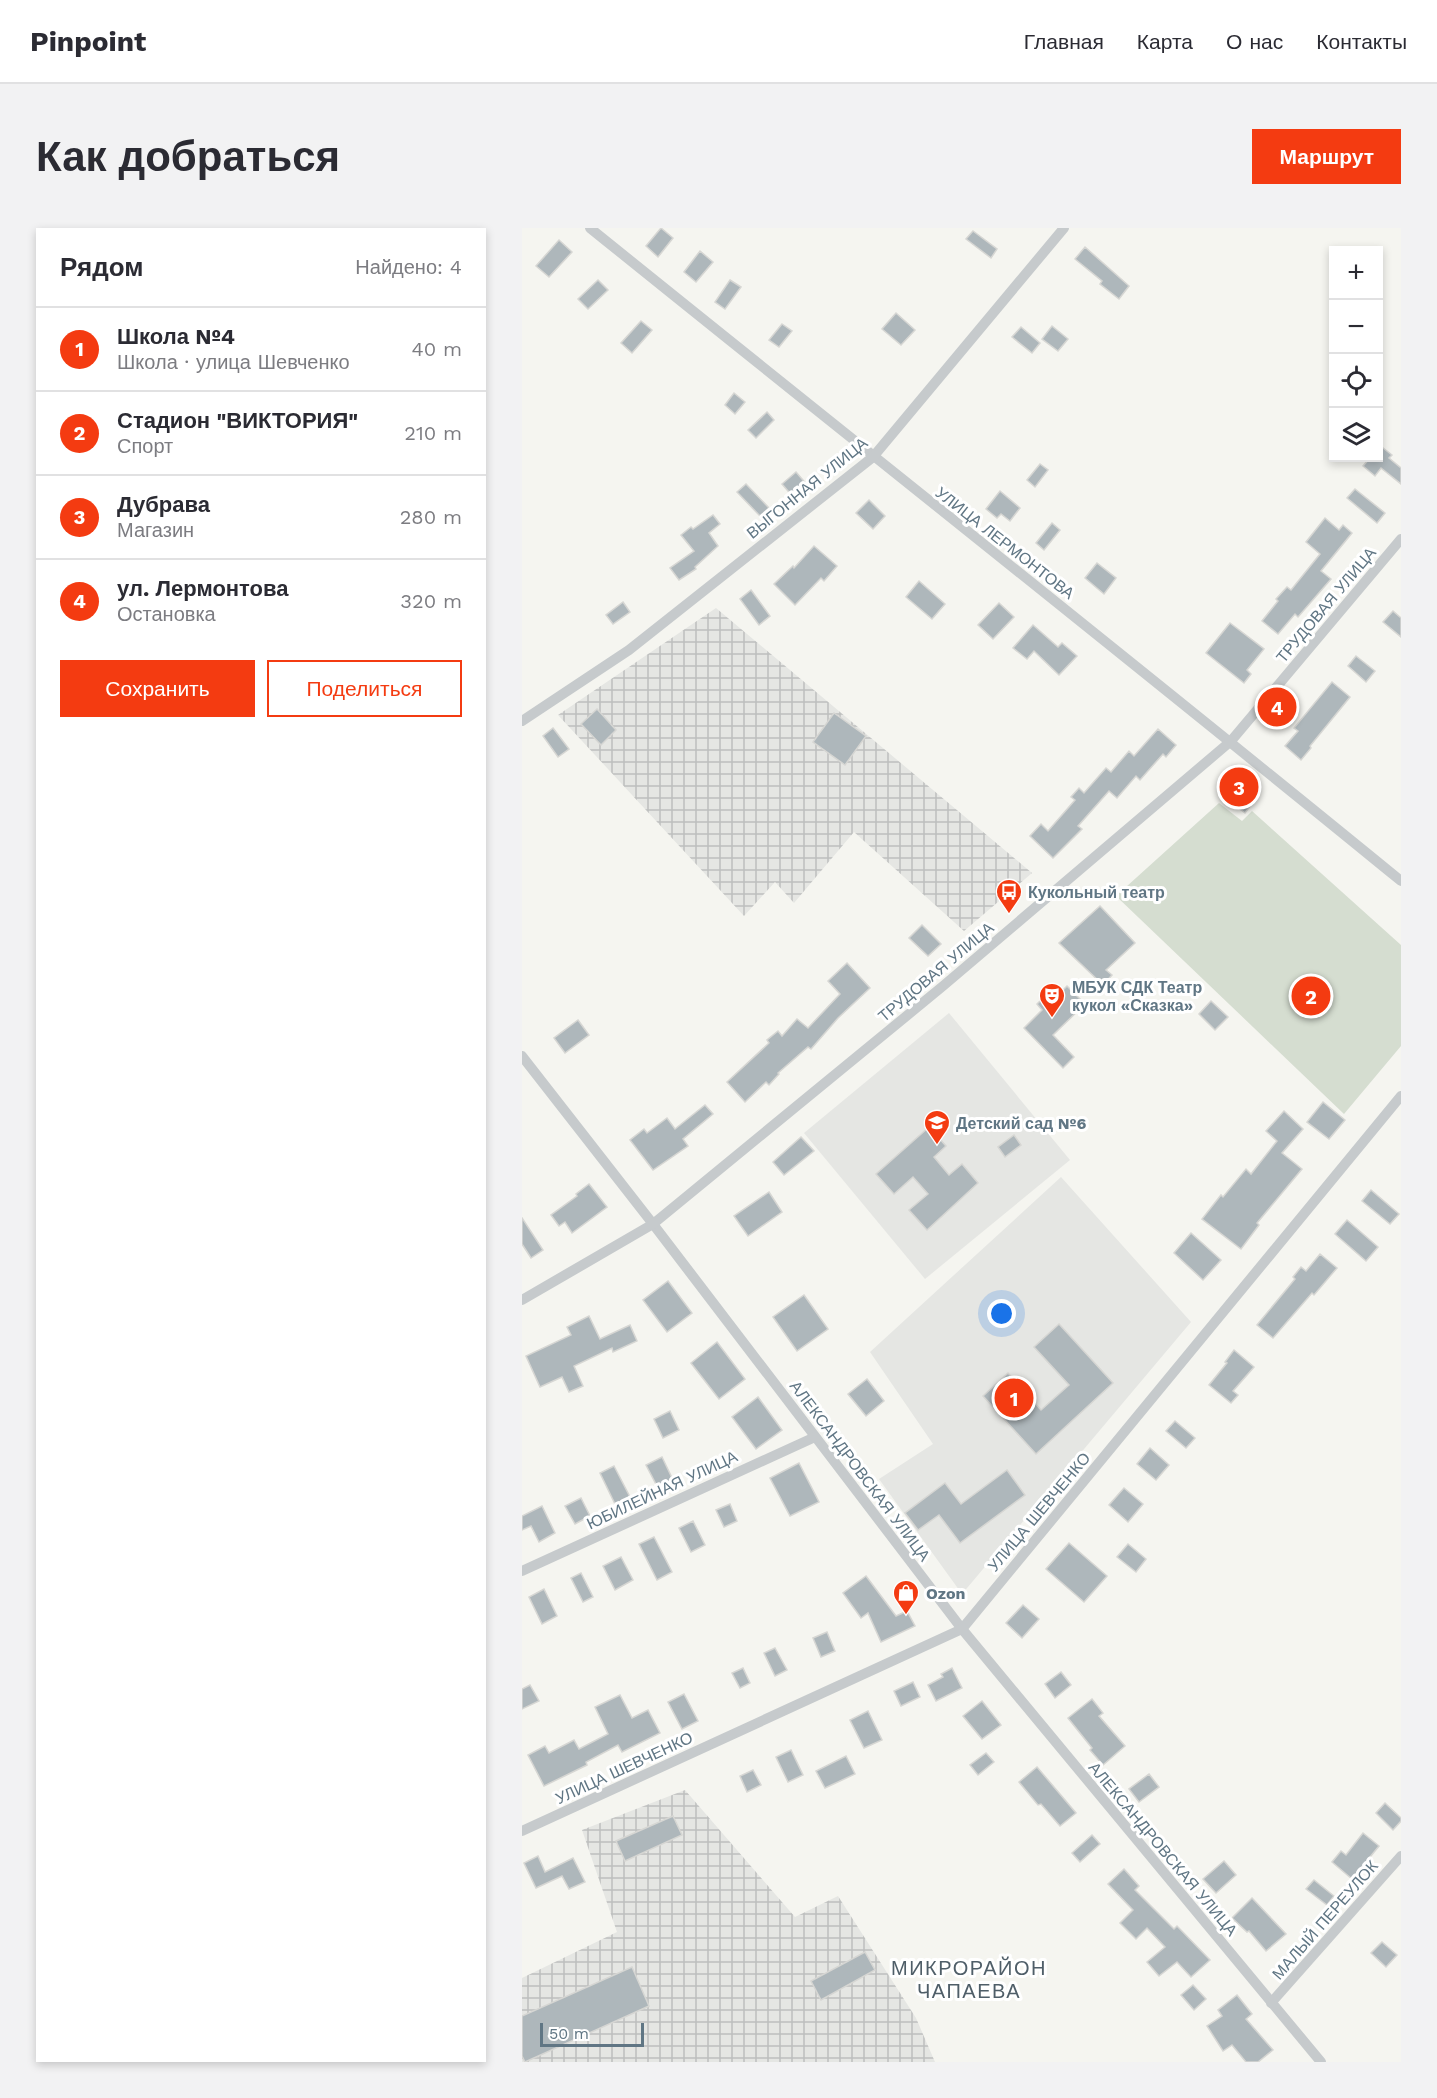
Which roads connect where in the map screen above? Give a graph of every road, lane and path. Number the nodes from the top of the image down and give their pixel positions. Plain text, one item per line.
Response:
1 (590, 228) edge
2 (1064, 228) edge
3 (873, 457) junction
4 (1401, 539) edge
5 (522, 721) edge
6 (1231, 741) junction
7 (1401, 880) edge
8 (522, 1056) edge
9 (1401, 1096) edge
10 (653, 1224) junction
11 (522, 1300) edge
12 (815, 1437) junction
13 (522, 1571) edge
14 (962, 1629) junction
15 (522, 1831) edge
16 (1401, 1856) edge
17 (1271, 2003) junction
18 (1321, 2062) edge

1 - 3 street, УЛИЦА ЛЕРМОНТОВА
2 - 3 street, ВЫГОННАЯ УЛИЦА
3 - 5 street, ВЫГОННАЯ УЛИЦА
3 - 6 street, УЛИЦА ЛЕРМОНТОВА
4 - 6 street, ТРУДОВАЯ УЛИЦА
6 - 7 street, УЛИЦА ЛЕРМОНТОВА
6 - 10 street, ТРУДОВАЯ УЛИЦА
8 - 10 street, АЛЕКСАНДРОВСКАЯ УЛИЦА
9 - 14 street, УЛИЦА ШЕВЧЕНКО
10 - 11 street, ТРУДОВАЯ УЛИЦА
10 - 12 street, АЛЕКСАНДРОВСКАЯ УЛИЦА
12 - 13 street, ЮБИЛЕЙНАЯ УЛИЦА
12 - 14 street, АЛЕКСАНДРОВСКАЯ УЛИЦА
14 - 15 street, УЛИЦА ШЕВЧЕНКО
14 - 17 street, АЛЕКСАНДРОВСКАЯ УЛИЦА
16 - 17 street, МАЛЫЙ ПЕРЕУЛОК
17 - 18 street, АЛЕКСАНДРОВСКАЯ УЛИЦА

